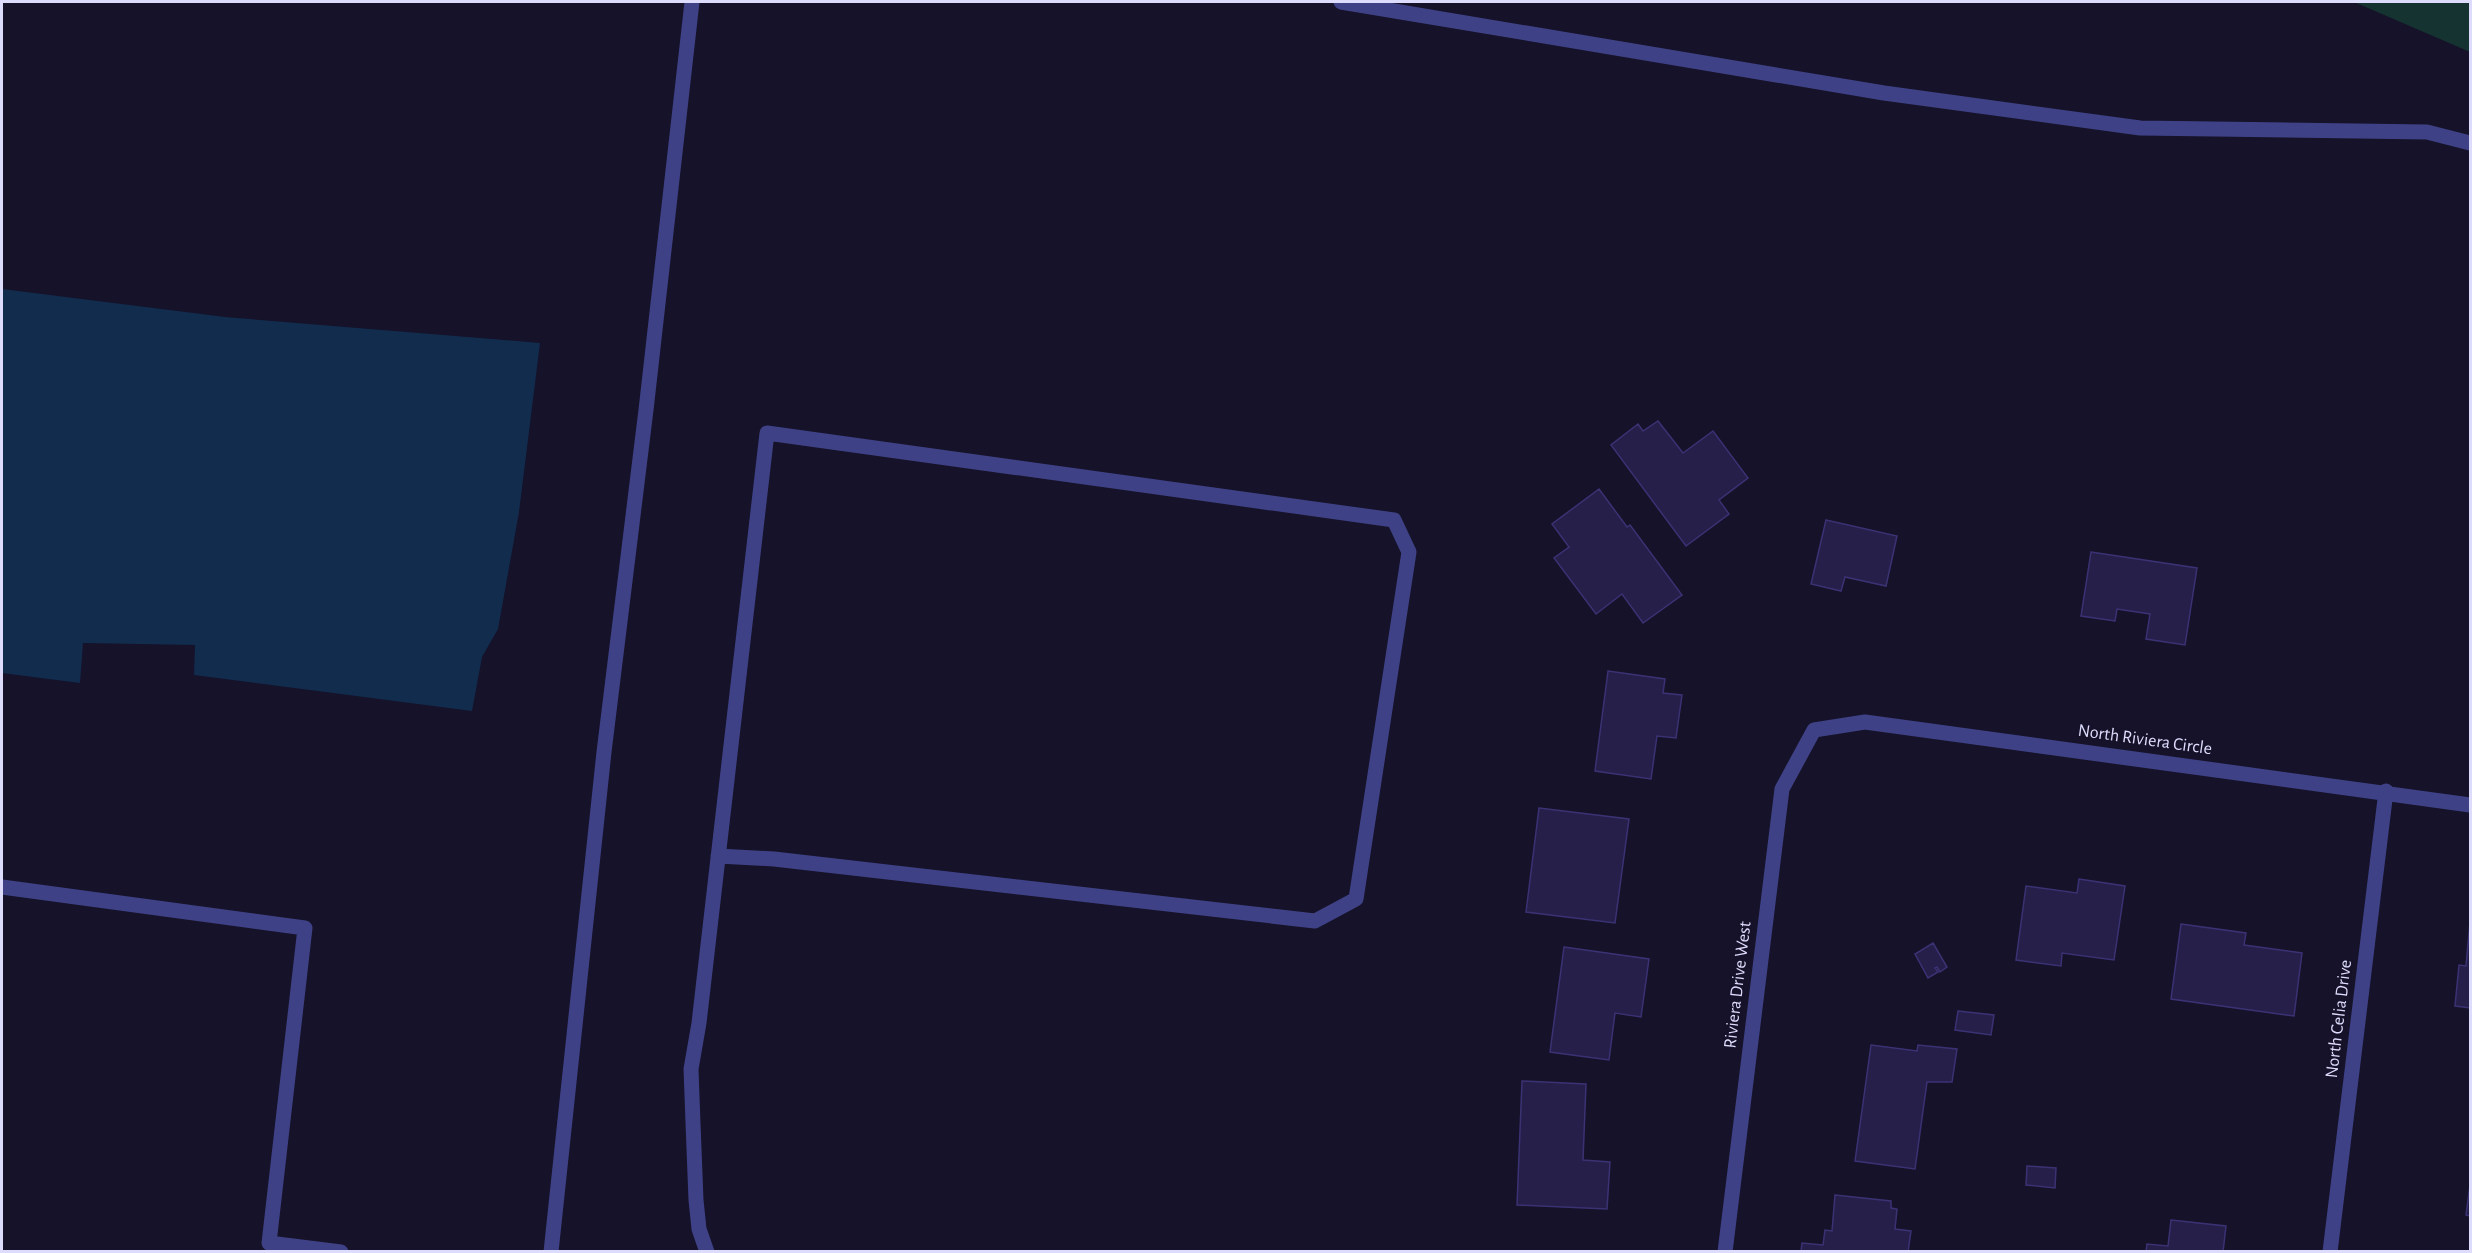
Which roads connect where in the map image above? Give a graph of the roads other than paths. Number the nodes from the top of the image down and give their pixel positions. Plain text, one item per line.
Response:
1 (692, 2) edge
2 (1341, 2) edge
3 (2470, 142) edge
4 (1814, 730) joint
5 (2386, 792) junction
6 (2470, 805) edge
7 (718, 856) junction
8 (2, 887) edge
9 (341, 1251) edge
10 (551, 1251) edge
11 (707, 1251) edge
12 (1725, 1251) edge
13 (2330, 1251) edge

1 - 10 street
2 - 3 street
4 - 5 street, North Riviera Circle
4 - 12 street, Riviera Drive West
5 - 6 street, North Riviera Circle
5 - 13 street, North Celia Drive
7 - 7 street
7 - 11 street
8 - 9 street

